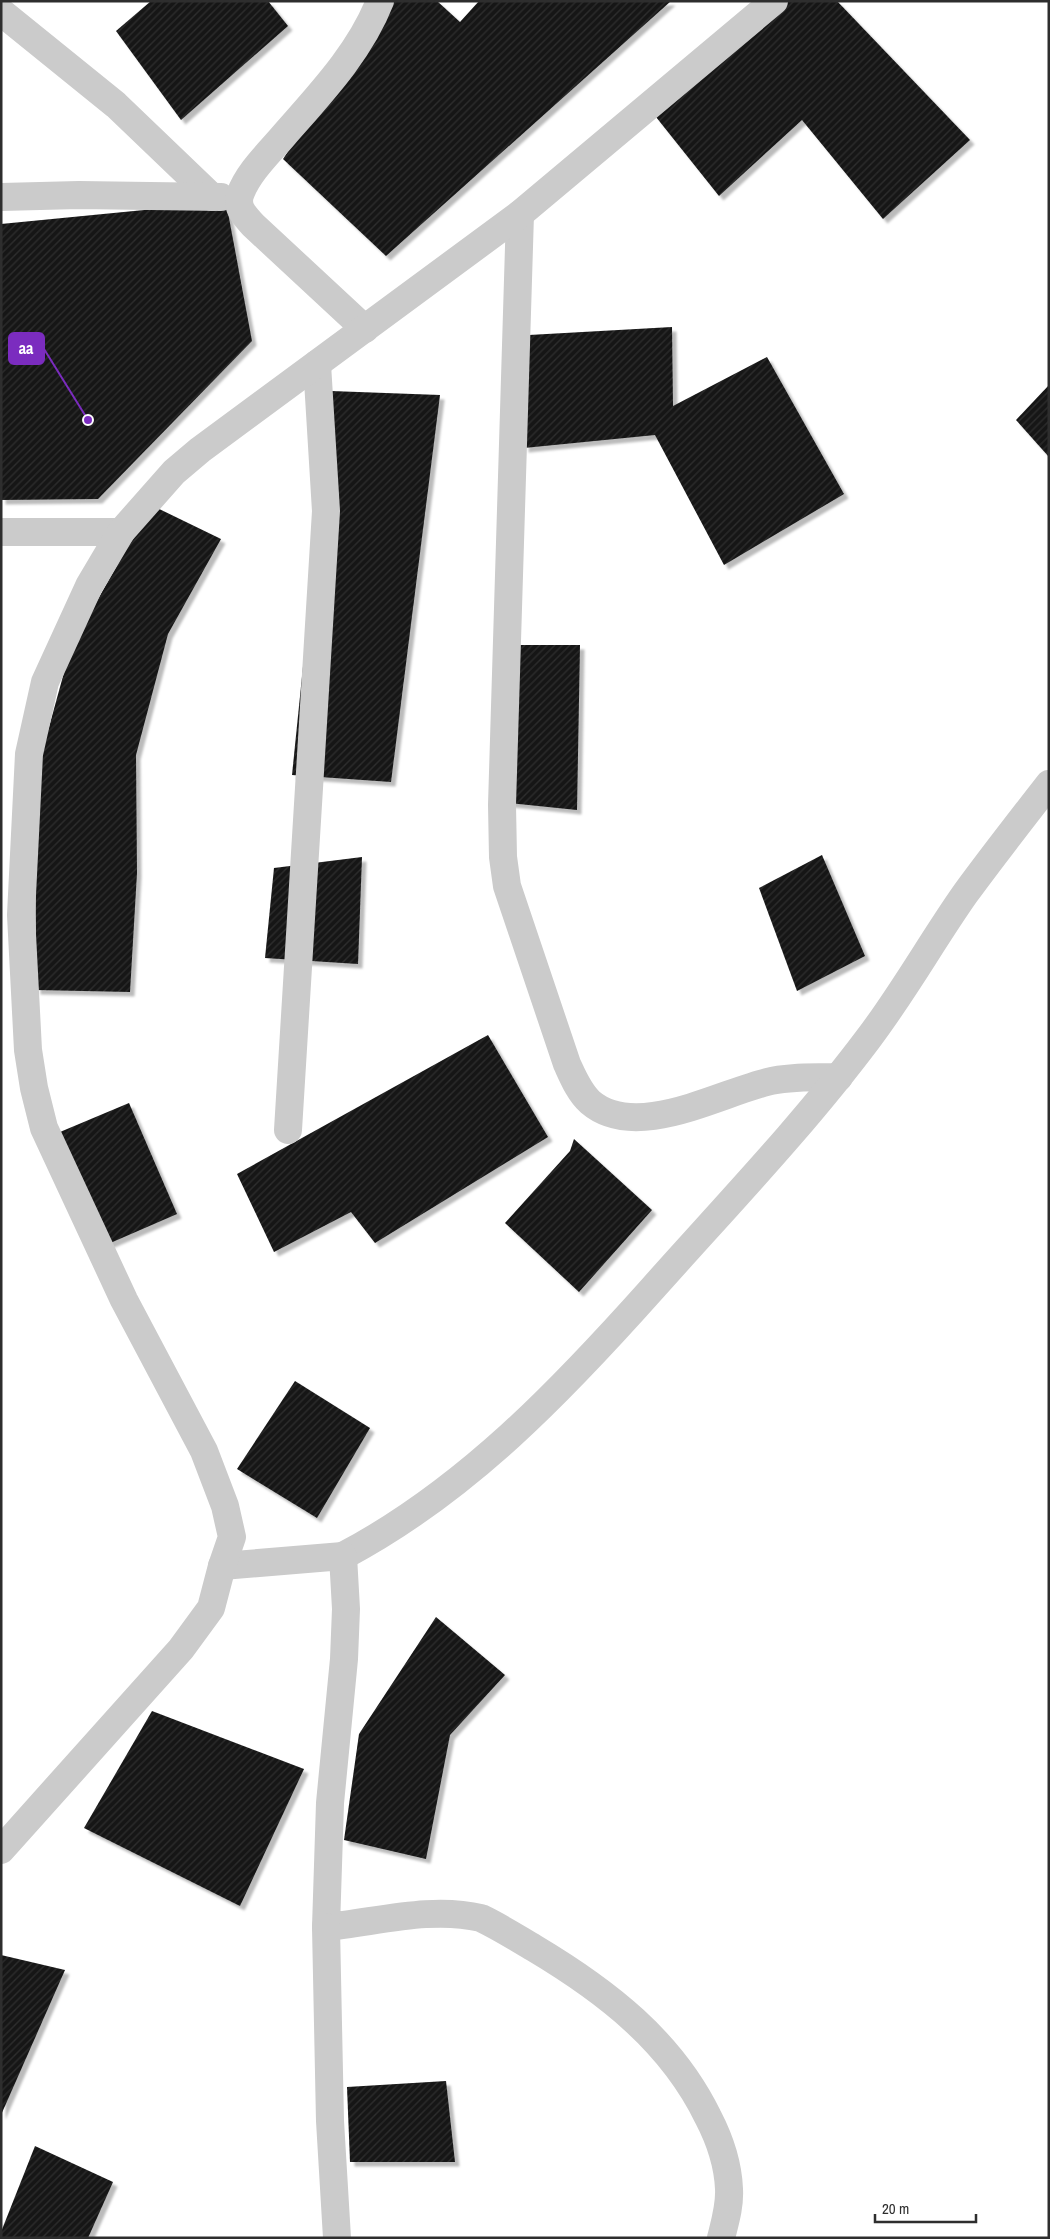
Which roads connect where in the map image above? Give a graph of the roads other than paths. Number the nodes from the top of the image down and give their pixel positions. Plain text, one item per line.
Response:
1 (380, 1) edge
2 (774, 1) edge
3 (1, 12) edge
4 (240, 196) junction
5 (1, 197) edge
6 (212, 197) junction
7 (520, 214) junction
8 (365, 330) junction
9 (317, 364) junction
10 (1, 532) edge
11 (121, 532) junction
12 (1049, 784) edge
13 (839, 1077) junction
14 (288, 1130) dead end
15 (342, 1556) junction
16 (222, 1566) junction
17 (1, 1850) edge
18 (326, 1927) junction
19 (337, 2238) edge
20 (721, 2238) edge

1 - 4 street
2 - 7 street
3 - 6 street
4 - 6 street
4 - 8 street
5 - 6 street
7 - 8 street
7 - 13 street
8 - 9 street
9 - 11 street
9 - 14 street
10 - 11 street
11 - 16 street
12 - 13 street
13 - 15 street
15 - 16 street
15 - 18 street
16 - 17 street
18 - 19 street
18 - 20 street

